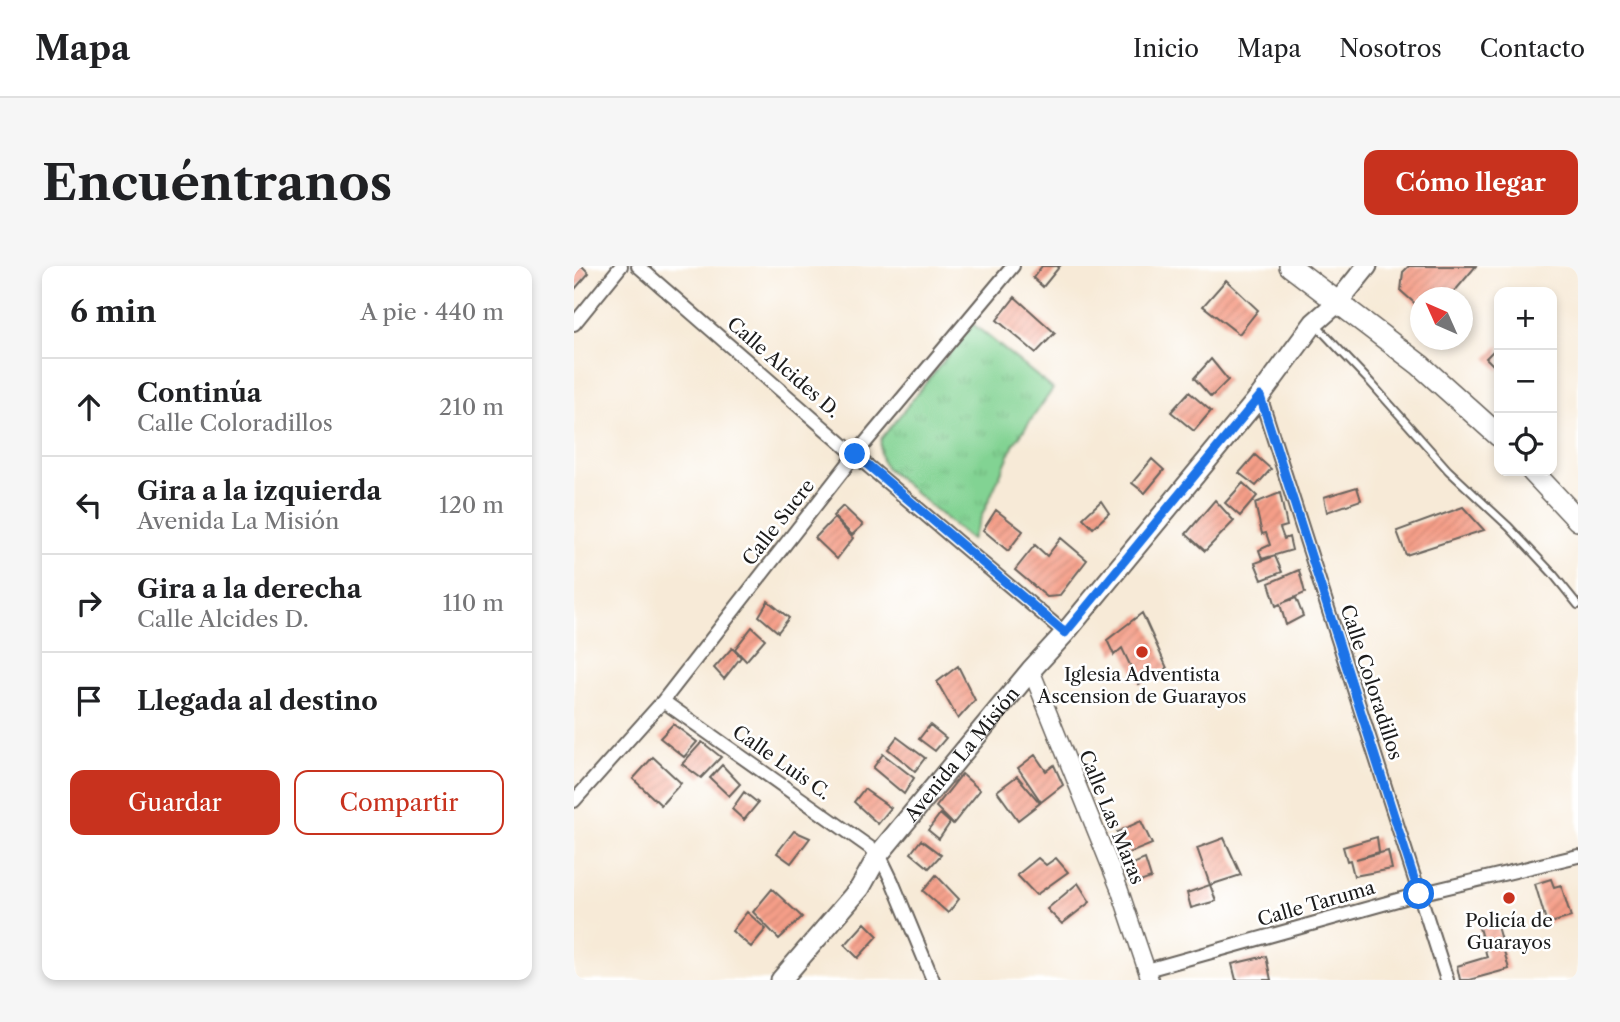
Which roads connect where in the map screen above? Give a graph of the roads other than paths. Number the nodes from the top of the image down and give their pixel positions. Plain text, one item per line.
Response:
1 (621, 266) edge
2 (638, 266) edge
3 (1013, 266) edge
4 (1290, 266) edge
5 (1367, 266) edge
6 (1338, 302) junction
7 (1314, 323) junction
8 (574, 324) edge
9 (1260, 396) junction
10 (1494, 432) edge
11 (855, 454) junction
12 (1537, 476) edge
13 (1578, 520) edge
14 (1578, 605) edge
15 (1065, 633) junction
16 (1031, 670) junction
17 (663, 701) junction
18 (574, 801) edge
19 (879, 854) junction
20 (1578, 856) edge
21 (1419, 894) junction
22 (1149, 975) edge
23 (781, 980) edge
24 (933, 980) edge
25 (1447, 980) edge

1 - 8 street
2 - 11 street, Calle Alcides D.
3 - 11 street, Calle Sucre
4 - 6 highway
5 - 6 main road, Avenida La Misión
6 - 7 main road, Avenida La Misión
6 - 10 highway
7 - 9 main road, Avenida La Misión
7 - 14 lane
9 - 15 main road, Avenida La Misión
9 - 21 street, Calle Coloradillos
11 - 15 street, Calle Alcides D.
11 - 17 street, Calle Sucre
12 - 13 highway
15 - 16 main road, Avenida La Misión
16 - 19 main road, Avenida La Misión
16 - 22 street, Calle Las Maras
17 - 18 street, Calle Sucre
17 - 19 street, Calle Luis C.
19 - 23 main road, Avenida La Misión
19 - 24 street
20 - 21 street, Calle Taruma
21 - 22 street, Calle Taruma
21 - 25 street, Calle Coloradillos

